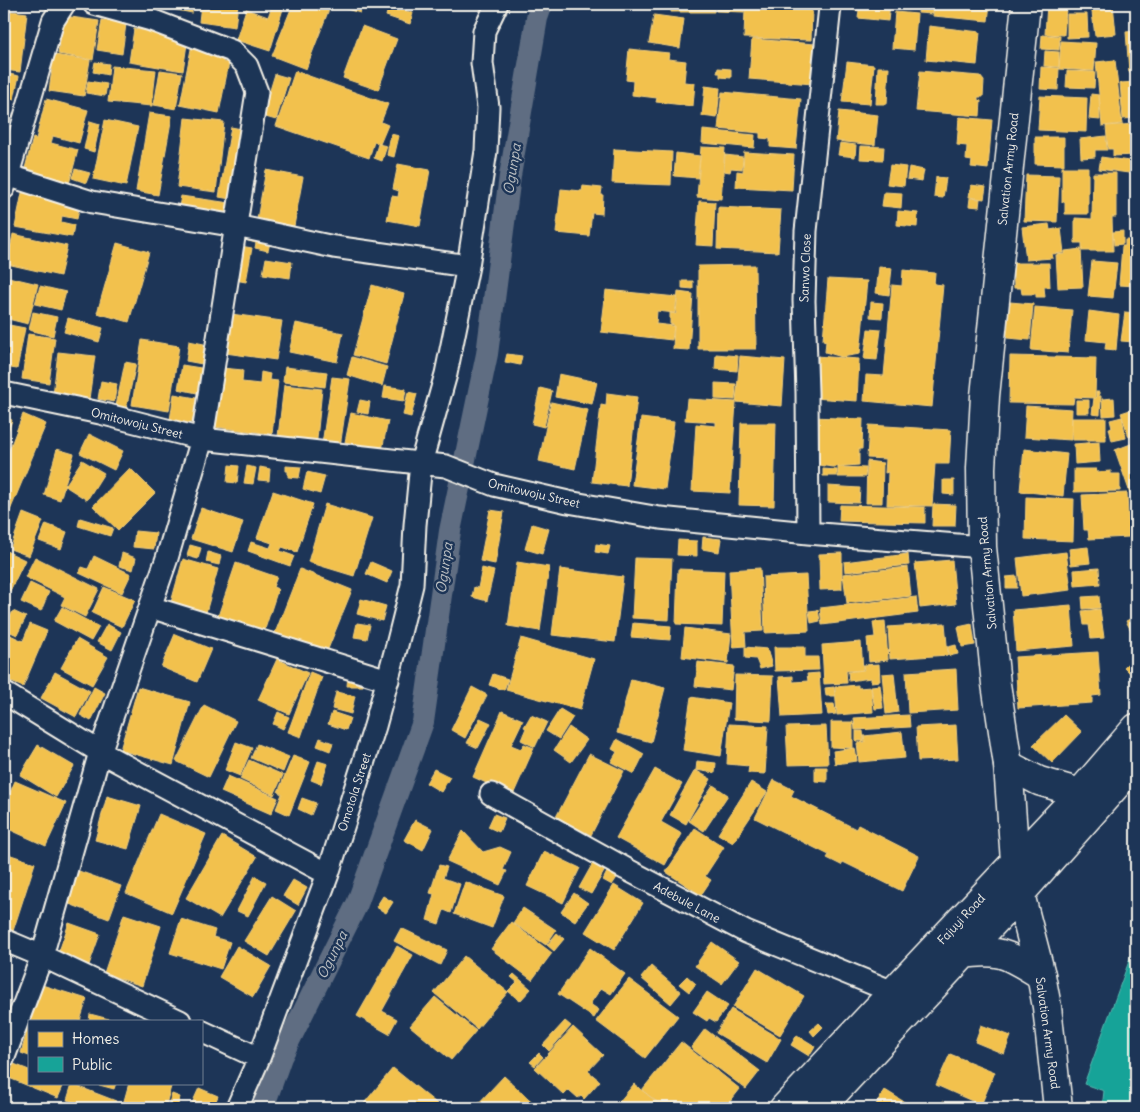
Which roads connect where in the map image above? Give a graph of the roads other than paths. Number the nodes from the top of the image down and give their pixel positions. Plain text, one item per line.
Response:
1 (64, 4) edge
2 (94, 4) edge
3 (497, 4) edge
4 (828, 4) edge
5 (1026, 4) edge
6 (6, 182) edge
7 (236, 226) junction
8 (468, 266) junction
9 (4, 394) edge
10 (202, 439) junction
11 (421, 463) junction
12 (808, 533) junction
13 (982, 547) junction
14 (150, 607) junction
15 (388, 680) junction
16 (4, 693) edge
17 (1136, 728) edge
18 (100, 752) junction
19 (1136, 763) edge
20 (1008, 765) junction
21 (1080, 793) junction
22 (491, 794) dead end
23 (1015, 861) junction
24 (328, 874) junction
25 (1020, 894) junction
26 (4, 940) edge
27 (963, 954) junction
28 (42, 956) junction
29 (1041, 975) junction
30 (892, 992) junction
31 (178, 1020) edge
32 (202, 1031) edge
33 (4, 1057) edge
34 (259, 1058) junction
35 (237, 1108) edge
36 (784, 1108) edge
37 (820, 1108) edge
38 (1058, 1108) edge

1 - 6 street
2 - 7 street
3 - 8 street, Omotola Street
4 - 12 street, Sanwo Close
5 - 13 main road, Salvation Army Road
6 - 7 street
7 - 8 street
7 - 10 street
8 - 11 street, Omotola Street
9 - 10 street, Omitowoju Street
10 - 11 street, Omitowoju Street
10 - 14 street
11 - 12 street, Omitowoju Street
11 - 15 street, Omotola Street
12 - 13 street, Omitowoju Street
13 - 20 main road, Salvation Army Road
14 - 15 street
14 - 18 street
15 - 24 street, Omotola Street
16 - 18 street
17 - 21 main road, Fajuyi Road
18 - 24 street
18 - 28 street
19 - 25 main road, Fajuyi Road
20 - 21 main road
20 - 23 main road, Salvation Army Road
21 - 23 main road, Fajuyi Road
22 - 30 street, Adebule Lane
23 - 25 main road, Salvation Army Road
23 - 30 main road, Fajuyi Road
24 - 34 street, Omotola Street
25 - 27 main road, Fajuyi Road
25 - 29 main road, Salvation Army Road
26 - 28 street
27 - 29 main road
27 - 37 main road, Fajuyi Road
28 - 31 street
28 - 33 street
29 - 38 main road, Salvation Army Road
30 - 36 main road, Fajuyi Road
32 - 34 street
34 - 35 street, Omotola Street

